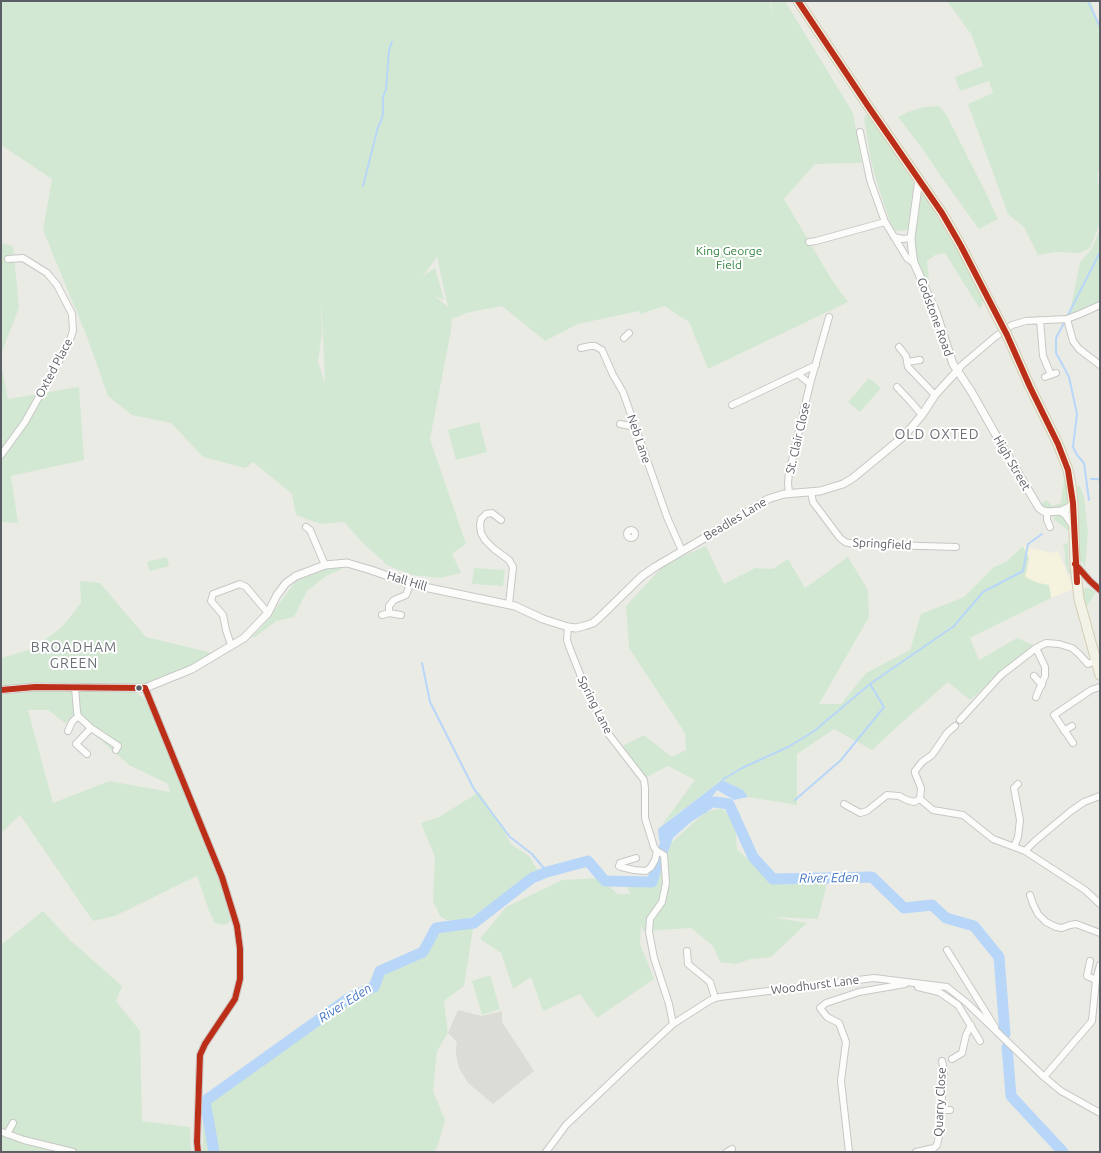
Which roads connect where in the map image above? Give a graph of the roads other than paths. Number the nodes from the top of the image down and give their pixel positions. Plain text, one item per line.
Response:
1 (798, 1) edge
2 (860, 132) dead end
3 (919, 179) junction
4 (885, 222) junction
5 (894, 237) junction
6 (911, 238) junction
7 (809, 242) dead end
8 (8, 260) dead end
9 (914, 263) junction
10 (1100, 305) edge
11 (829, 317) dead end
12 (1064, 319) junction
13 (1040, 320) junction
14 (629, 333) dead end
15 (624, 338) dead end
16 (581, 348) dead end
17 (899, 348) dead end
18 (920, 360) dead end
19 (907, 362) junction
20 (816, 365) junction
21 (1100, 365) edge
22 (957, 371) junction
23 (798, 374) junction
24 (1051, 375) dead end
25 (810, 384) junction
26 (897, 387) dead end
27 (935, 395) junction
28 (732, 405) dead end
29 (922, 415) junction
30 (620, 424) dead end
31 (635, 427) junction
32 (1, 455) edge
33 (811, 492) junction
34 (789, 494) junction
35 (1073, 503) junction
36 (1061, 511) junction
37 (1046, 512) junction
38 (501, 520) dead end
39 (306, 527) dead end
40 (1050, 527) dead end
41 (1074, 529) junction
42 (956, 548) dead end
43 (682, 551) junction
44 (1075, 564) junction
45 (324, 565) junction
46 (1090, 581) junction
47 (1077, 582) junction
48 (410, 584) junction
49 (1100, 590) edge
50 (509, 604) junction
51 (268, 613) junction
52 (389, 613) junction
53 (382, 615) dead end
54 (401, 615) dead end
55 (568, 627) junction
56 (231, 645) junction
57 (1036, 648) junction
58 (1095, 661) junction
59 (1100, 675) edge
60 (1034, 676) dead end
61 (1042, 685) junction
62 (75, 687) junction
63 (1100, 687) edge
64 (145, 688) junction
65 (1, 690) edge
66 (1036, 696) dead end
67 (78, 716) junction
68 (960, 720) dead end
69 (955, 726) dead end
70 (1072, 726) dead end
71 (91, 728) junction
72 (1064, 730) junction
73 (68, 731) dead end
74 (1073, 743) dead end
75 (116, 750) dead end
76 (87, 754) dead end
77 (1014, 787) dead end
78 (1100, 796) edge
79 (920, 799) junction
80 (844, 804) dead end
81 (1014, 847) junction
82 (657, 851) junction
83 (1025, 851) junction
84 (636, 858) dead end
85 (1030, 895) dead end
86 (1100, 904) edge
87 (1100, 933) edge
88 (947, 950) dead end
89 (687, 951) dead end
90 (1090, 960) dead end
91 (1100, 968) edge
92 (1096, 980) junction
93 (913, 983) junction
94 (906, 984) junction
95 (715, 998) junction
96 (673, 1024) junction
97 (971, 1025) junction
98 (1001, 1036) junction
99 (980, 1041) dead end
100 (952, 1059) dead end
101 (942, 1061) dead end
102 (1044, 1077) junction
103 (941, 1110) junction
104 (950, 1110) dead end
105 (1100, 1113) edge
106 (13, 1123) dead end
107 (73, 1152) edge
108 (198, 1152) edge
109 (546, 1152) edge
110 (849, 1152) edge
111 (916, 1152) edge

1 - 3 main road
2 - 4 street, Godstone Road
3 - 6 street, Godstone Road
3 - 35 main road, bridge
4 - 5 street, Godstone Road
4 - 7 street
5 - 6 street
5 - 9 street, Godstone Road
6 - 9 street, Godstone Road
8 - 32 street, Oxted Place
9 - 22 street, Godstone Road
10 - 12 street
11 - 20 street, St. Clair Close
12 - 13 street
12 - 21 street
13 - 22 street
13 - 24 street
14 - 15 street
16 - 31 street, Neb Lane
17 - 19 street
18 - 19 street
19 - 27 street
20 - 23 street
20 - 25 street, St. Clair Close
22 - 27 street, Beadles Lane
22 - 37 street, High Street
23 - 25 street
23 - 28 street
25 - 34 street, St. Clair Close
26 - 29 street
27 - 29 street, Beadles Lane
29 - 33 street, Beadles Lane
30 - 31 street
31 - 43 street, Neb Lane
33 - 34 street, Beadles Lane
33 - 42 street, Springfield
34 - 43 street, Beadles Lane
35 - 36 street
35 - 41 main road
36 - 37 street
36 - 41 street
37 - 40 street, High Street
38 - 50 street
39 - 45 street
41 - 44 main road
43 - 55 street, Hall Hill
44 - 46 street
44 - 47 main road
45 - 48 street, Hall Hill
45 - 51 street, Hall Hill
46 - 47 street
46 - 49 street
47 - 58 main road
48 - 50 street, Hall Hill
48 - 52 street
50 - 55 street, Hall Hill
51 - 56 street, Hall Hill
51 - 56 street
52 - 53 street
52 - 54 street
55 - 82 street, Spring Lane
56 - 64 street, Hall Hill
57 - 58 street
57 - 61 street
57 - 68 street
58 - 59 main road
60 - 61 street
61 - 66 street
62 - 64 street
62 - 65 street
62 - 67 street
63 - 72 street
64 - 108 street
67 - 71 street
67 - 73 street
69 - 79 street
70 - 72 street
71 - 75 street
71 - 76 street
72 - 74 street
77 - 81 street
78 - 83 street
79 - 80 street
79 - 81 street
81 - 83 street
82 - 84 street
82 - 96 street, Spring Lane
83 - 86 street
85 - 87 street
88 - 98 street
89 - 95 street
90 - 92 street
91 - 92 street
92 - 102 street
93 - 94 street
93 - 95 street, Woodhurst Lane
93 - 98 street, Woodhurst Lane
94 - 97 street
94 - 110 street
95 - 96 street, Woodhurst Lane
96 - 109 street, Woodhurst Lane
97 - 99 street
97 - 100 street
98 - 102 street, Woodhurst Lane
101 - 103 street, Quarry Close
102 - 105 street, Woodhurst Lane
103 - 104 street
103 - 111 street, Quarry Close
106 - 107 street

